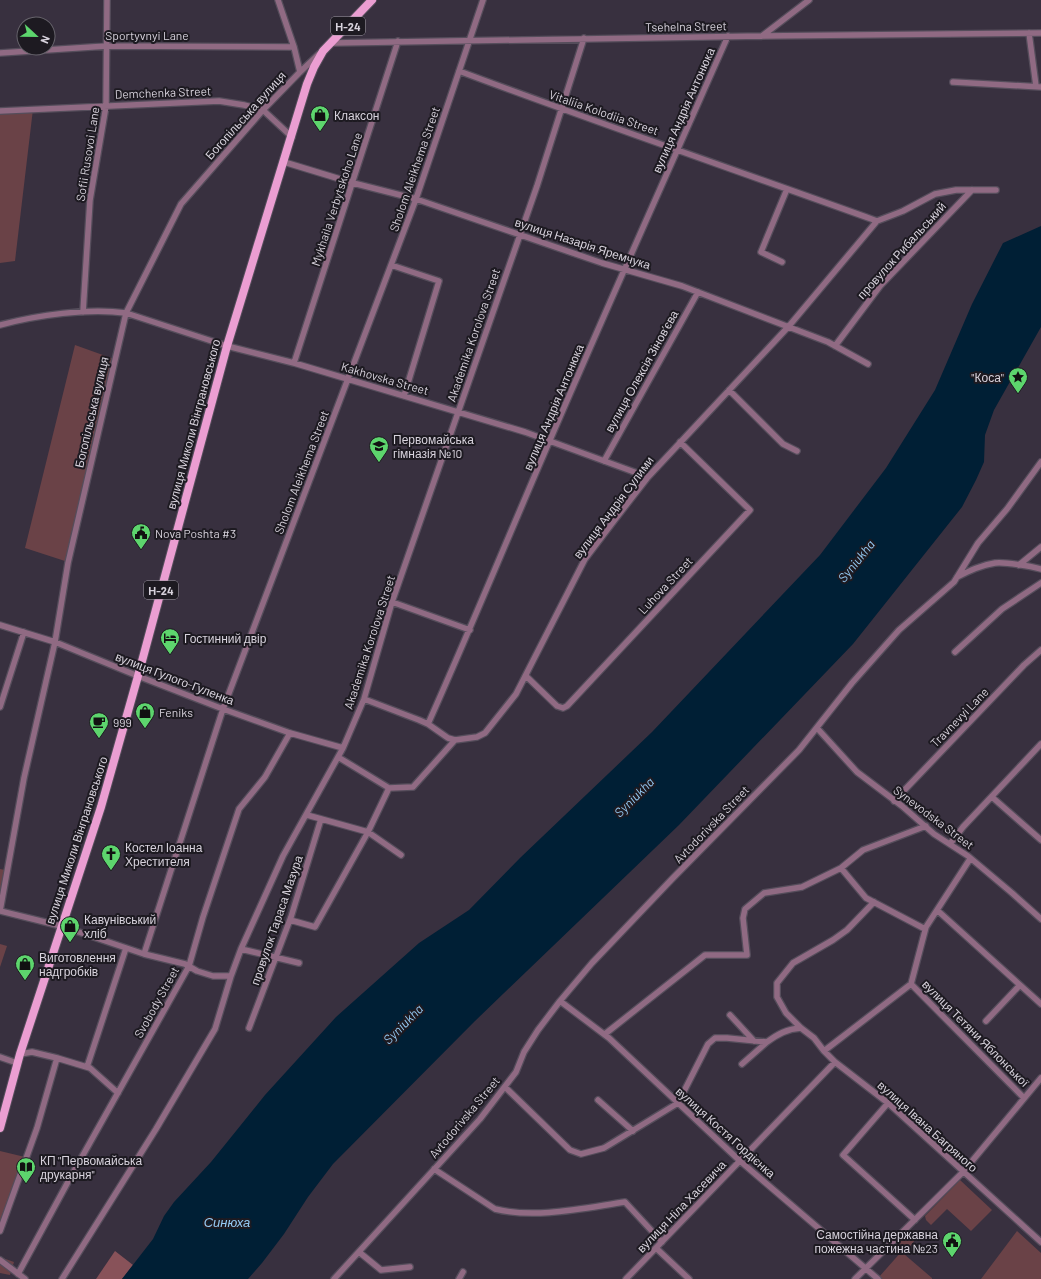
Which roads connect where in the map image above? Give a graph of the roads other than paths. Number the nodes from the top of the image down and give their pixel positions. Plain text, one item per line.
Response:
1 (107, 0) edge
2 (278, 0) edge
3 (372, 0) edge
4 (483, 0) edge
5 (809, 0) edge
6 (1029, 33) junction
7 (1041, 33) edge
8 (728, 36) junction
9 (762, 36) junction
10 (584, 38) junction
11 (470, 40) junction
12 (398, 41) junction
13 (332, 43) junction
14 (107, 46) junction
15 (294, 48) junction
16 (322, 52) junction
17 (0, 53) edge
18 (460, 71) junction
19 (300, 72) junction
20 (953, 82) dead end
21 (1038, 86) edge
22 (106, 106) junction
23 (263, 110) junction
24 (561, 110) junction
25 (0, 111) edge
26 (292, 137) junction
27 (678, 150) junction
28 (284, 162) junction
29 (353, 183) junction
30 (787, 189) junction
31 (972, 190) junction
32 (996, 190) dead end
33 (416, 199) junction
34 (877, 221) junction
35 (520, 235) junction
36 (782, 262) dead end
37 (391, 265) junction
38 (625, 269) junction
39 (698, 292) junction
40 (83, 312) junction
41 (126, 313) junction
42 (0, 325) edge
43 (789, 326) junction
44 (227, 346) junction
45 (835, 346) junction
46 (294, 363) junction
47 (868, 364) dead end
48 (348, 379) junction
49 (729, 390) junction
50 (404, 396) junction
51 (458, 411) junction
52 (550, 441) junction
53 (680, 442) junction
54 (797, 451) dead end
55 (604, 461) junction
56 (1041, 462) edge
57 (648, 477) junction
58 (1041, 547) edge
59 (1019, 565) junction
60 (1041, 569) edge
61 (957, 578) junction
62 (1041, 583) edge
63 (392, 602) junction
64 (0, 625) edge
65 (470, 630) junction
66 (24, 632) junction
67 (55, 642) junction
68 (1041, 650) edge
69 (955, 652) dead end
70 (138, 676) junction
71 (526, 676) junction
72 (1, 697) edge
73 (364, 699) junction
74 (0, 707) edge
75 (223, 709) junction
76 (428, 724) junction
77 (817, 728) junction
78 (290, 732) junction
79 (455, 740) junction
80 (1041, 744) edge
81 (343, 748) junction
82 (338, 757) junction
83 (388, 788) junction
84 (992, 797) junction
85 (894, 801) junction
86 (307, 815) junction
87 (321, 819) junction
88 (926, 826) junction
89 (368, 832) junction
90 (1041, 840) edge
91 (950, 844) junction
92 (402, 855) dead end
93 (970, 859) junction
94 (841, 868) junction
95 (874, 902) junction
96 (937, 910) junction
97 (0, 911) edge
98 (1041, 919) edge
99 (290, 920) junction
100 (61, 926) junction
101 (925, 929) junction
102 (126, 948) junction
103 (241, 949) junction
104 (144, 954) junction
105 (275, 958) junction
106 (298, 963) dead end
107 (189, 966) junction
108 (231, 976) junction
109 (911, 984) junction
110 (1020, 985) junction
111 (560, 1001) junction
112 (1041, 1004) edge
113 (730, 1015) dead end
114 (986, 1021) dead end
115 (249, 1028) dead end
116 (801, 1028) junction
117 (605, 1034) junction
118 (754, 1041) junction
119 (767, 1042) junction
120 (824, 1051) junction
121 (20, 1054) junction
122 (0, 1057) edge
123 (57, 1058) junction
124 (835, 1062) junction
125 (17, 1063) junction
126 (742, 1064) dead end
127 (87, 1068) junction
128 (1041, 1078) edge
129 (505, 1087) junction
130 (118, 1093) junction
131 (1024, 1098) junction
132 (598, 1100) dead end
133 (678, 1103) junction
134 (888, 1103) junction
135 (0, 1128) edge
136 (633, 1131) junction
137 (740, 1161) junction
138 (434, 1169) junction
139 (963, 1172) junction
140 (915, 1220) junction
141 (0, 1231) edge
142 (662, 1242) junction
143 (1041, 1242) edge
144 (656, 1248) junction
145 (359, 1252) junction
146 (0, 1260) edge
147 (410, 1267) dead end
148 (867, 1269) junction
149 (463, 1272) dead end
150 (18, 1274) junction
151 (25, 1279) edge
152 (62, 1279) edge
153 (334, 1279) edge
154 (459, 1279) edge
155 (626, 1279) edge
156 (688, 1279) edge
157 (855, 1279) edge
158 (878, 1279) edge

1 - 14 street, Sofii Rusovoi Lane
2 - 15 street
3 - 13 main road, Богопільська вулиця / Н-24
4 - 11 street, Sholom Aleikhema Street
5 - 9 street
6 - 7 street, Tsehelna Street
6 - 9 street, Tsehelna Street
6 - 21 street
8 - 9 street, Tsehelna Street
8 - 10 street, Tsehelna Street
8 - 27 street, вулиця Андрія Антонюка
10 - 11 street, Tsehelna Street
10 - 24 street, Akademika Korolova Street
11 - 12 street, Tsehelna Street
11 - 18 street, Sholom Aleikhema Street
12 - 13 street, Tsehelna Street
12 - 29 street, Mykhaila Verbytskoho Lane
13 - 16 main road, Богопільська вулиця / Н-24
14 - 15 street, Sportyvnyi Lane
14 - 17 street, Sportyvnyi Lane
14 - 22 street, Sofii Rusovoi Lane
15 - 19 street
16 - 19 street, Богопільська вулиця
16 - 26 main road, вулиця Миколи Вінграновського / Н-24
18 - 24 street, Vitaliia Kolodiia Street
18 - 33 street, Sholom Aleikhema Street
19 - 23 street, Богопільська вулиця
20 - 21 street
22 - 23 street, Demchenka Street
22 - 25 street, Demchenka Street
22 - 40 street, Sofii Rusovoi Lane
23 - 26 street, Demchenka Street
23 - 41 street, Богопільська вулиця
24 - 27 street, Vitaliia Kolodiia Street
24 - 35 street, Akademika Korolova Street
26 - 28 main road, вулиця Миколи Вінграновського / Н-24
27 - 30 street, Vitaliia Kolodiia Street
27 - 38 street, вулиця Андрія Антонюка
28 - 29 street, вулиця Назарія Яремчука
28 - 44 main road, вулиця Миколи Вінграновського / Н-24
29 - 33 street, вулиця Назарія Яремчука
29 - 46 street, Mykhaila Verbytskoho Lane
30 - 34 street, Vitaliia Kolodiia Street
30 - 36 street
31 - 32 street, вулиця Андрія Сулими
31 - 34 street, вулиця Андрія Сулими
31 - 45 street, провулок Рибальський
33 - 35 street, вулиця Назарія Яремчука
33 - 37 street, Sholom Aleikhema Street
34 - 43 street, вулиця Андрія Сулими
35 - 38 street, вулиця Назарія Яремчука
35 - 51 street, Akademika Korolova Street
37 - 48 street, Sholom Aleikhema Street
37 - 50 street
38 - 39 street, вулиця Назарія Яремчука
38 - 52 street, вулиця Андрія Антонюка
39 - 43 street, вулиця Назарія Яремчука
39 - 55 street, вулиця Олексія Зіновʼєва
40 - 41 street, Kakhovska Street
40 - 42 street, Kakhovska Street
41 - 44 street, Kakhovska Street
41 - 67 street, Богопільська вулиця
43 - 45 street, вулиця Назарія Яремчука
43 - 49 street, вулиця Андрія Сулими
44 - 46 street, Kakhovska Street
44 - 70 main road, вулиця Миколи Вінграновського / Н-24
45 - 47 street, вулиця Назарія Яремчука
46 - 48 street, Kakhovska Street
48 - 50 street, Kakhovska Street
48 - 75 street, Sholom Aleikhema Street
49 - 53 street, вулиця Андрія Сулими
49 - 54 street
50 - 51 street, Kakhovska Street
51 - 52 street, Kakhovska Street
51 - 63 street, Akademika Korolova Street
52 - 55 street, Kakhovska Street
52 - 65 street, вулиця Андрія Антонюка
53 - 57 street, вулиця Андрія Сулими
53 - 71 street, Luhova Street
55 - 57 street, Kakhovska Street
56 - 61 street
57 - 71 street, вулиця Андрія Сулими
58 - 59 street
59 - 60 street, Avtodorivska Street
59 - 61 street, Avtodorivska Street
61 - 77 street, Avtodorivska Street
62 - 69 street
63 - 65 street
63 - 73 street, Akademika Korolova Street
64 - 66 street, вулиця Гулого-Гуленка
65 - 76 street, вулиця Андрія Антонюка
66 - 67 street, вулиця Гулого-Гуленка
66 - 72 street
67 - 70 street, вулиця Гулого-Гуленка
67 - 97 street, Богопільська вулиця
68 - 85 street, Travnevyi Lane
70 - 75 street, вулиця Гулого-Гуленка
70 - 100 main road, вулиця Миколи Вінграновського / Н-24
71 - 79 street, вулиця Андрія Сулими
72 - 74 street
73 - 76 street
73 - 81 street, Akademika Korolova Street
75 - 78 street, вулиця Гулого-Гуленка
75 - 104 street, Sholom Aleikhema Street
76 - 79 street
77 - 85 street, Synevodska Street
77 - 111 street, Avtodorivska Street
78 - 81 street, вулиця Гулого-Гуленка
78 - 107 street, Svobody Street
79 - 83 street
80 - 84 street
81 - 82 street, Akademika Korolova Street
82 - 83 street
82 - 86 street, Akademika Korolova Street
83 - 89 street
84 - 90 street
84 - 91 street
85 - 88 street, Synevodska Street
86 - 87 street
86 - 103 street, Akademika Korolova Street
87 - 89 street
87 - 99 street, провулок Тараса Мазура
88 - 91 street, Synevodska Street
88 - 94 street
89 - 92 street
89 - 99 street
91 - 93 street, Synevodska Street
93 - 96 street
93 - 98 street, Synevodska Street
94 - 95 street
94 - 117 street
95 - 101 street
95 - 116 street, вулиця Івана Багряного
96 - 101 street
96 - 110 street
97 - 100 street
99 - 105 street, провулок Тараса Мазура
100 - 102 street
100 - 121 main road, вулиця Миколи Вінграновського / Н-24
101 - 109 street
102 - 104 street
102 - 127 street
103 - 105 street
103 - 108 street, Akademika Korolova Street
104 - 107 street
105 - 106 street
105 - 115 street, провулок Тараса Мазура
107 - 108 street
107 - 130 street, Svobody Street
108 - 152 street, Akademika Korolova Street
109 - 120 street
109 - 131 street, вулиця Тетяни Яблонської
110 - 112 street
110 - 114 street
111 - 117 street, вулиця Костя Гордієнка
111 - 129 street, Avtodorivska Street
113 - 118 street
116 - 119 street
116 - 120 street, вулиця Івана Багряного
117 - 133 street, вулиця Костя Гордієнка
118 - 119 street
118 - 133 street
119 - 126 street
120 - 124 street, вулиця Івана Багряного
121 - 123 street
121 - 125 main road, вулиця Миколи Вінграновського / Н-24
122 - 125 street
123 - 127 street
123 - 141 street
124 - 134 street, вулиця Івана Багряного
124 - 137 street, вулиця Ніла Хасевича
125 - 135 main road, вулиця Миколи Вінграновського / Н-24
127 - 130 street
128 - 131 street
129 - 136 street
129 - 138 street, Avtodorivska Street
130 - 150 street, Svobody Street
131 - 139 street
132 - 136 street
133 - 136 street
133 - 137 street, вулиця Костя Гордієнка
134 - 139 street, вулиця Івана Багряного
134 - 140 street
137 - 142 street, вулиця Ніла Хасевича
137 - 148 street, вулиця Костя Гордієнка
138 - 142 street, Avtodorivska Street
138 - 145 street, Avtodorivska Street
139 - 140 street
139 - 143 street, вулиця Івана Багряного
140 - 148 street
142 - 144 street, вулиця Ніла Хасевича
144 - 155 street, вулиця Ніла Хасевича
144 - 156 street
145 - 147 street
145 - 153 street, Avtodorivska Street
146 - 150 street
148 - 157 street
148 - 158 street, вулиця Костя Гордієнка
149 - 154 street
150 - 151 street

